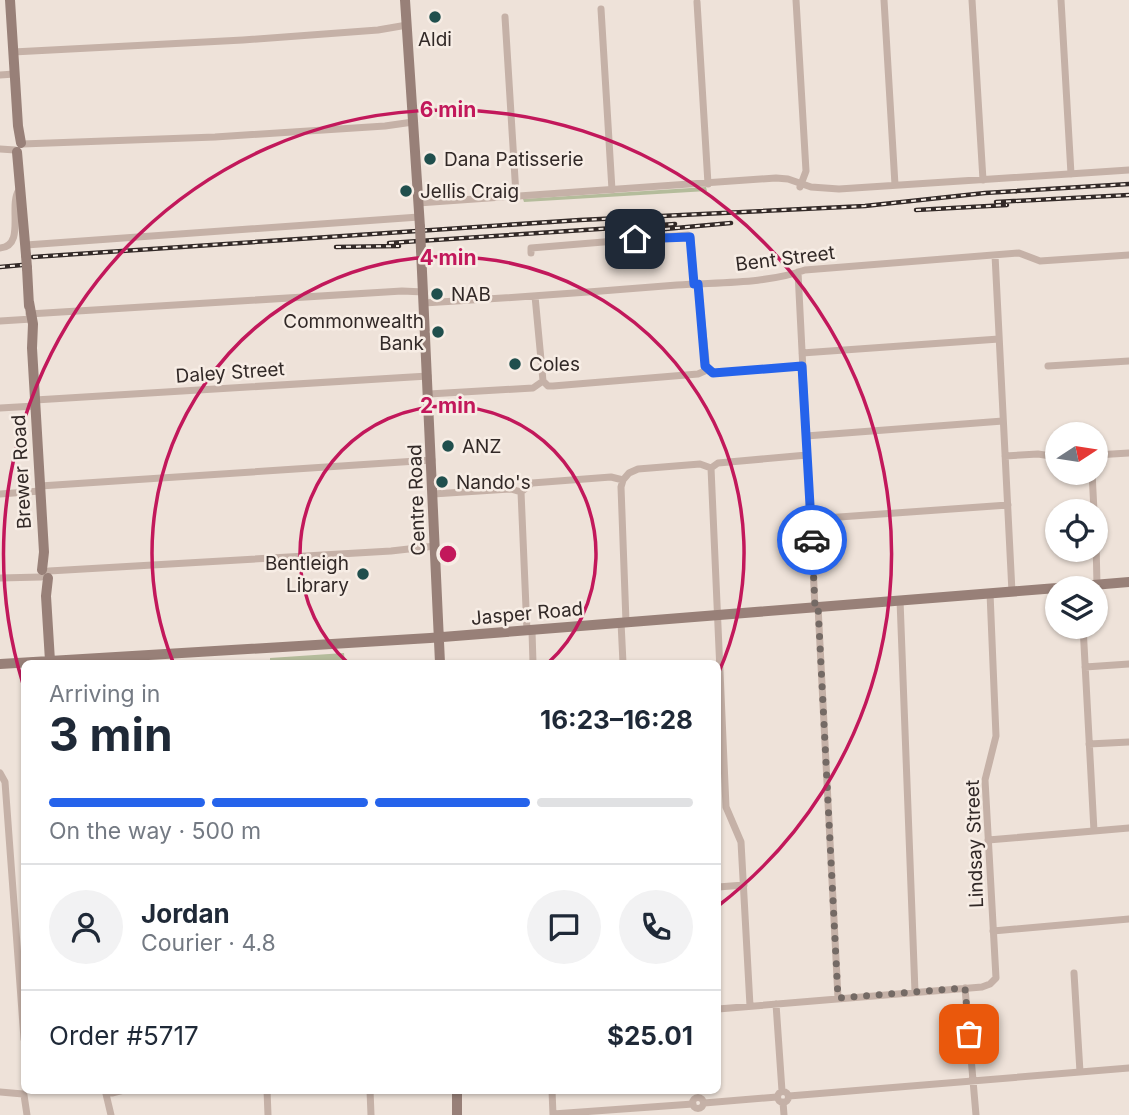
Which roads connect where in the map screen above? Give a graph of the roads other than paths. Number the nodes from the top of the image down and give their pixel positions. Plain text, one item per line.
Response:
1 (10, 0) edge
2 (405, 0) edge
3 (796, 0) edge
4 (884, 0) edge
5 (972, 0) edge
6 (1061, 0) edge
7 (697, 2) dead end
8 (601, 9) dead end
9 (505, 17) dead end
10 (407, 28) junction
11 (13, 52) junction
12 (14, 74) junction
13 (0, 75) edge
14 (413, 124) junction
15 (19, 147) junction
16 (1, 148) edge
17 (1129, 170) edge
18 (1071, 174) junction
19 (983, 180) junction
20 (708, 184) junction
21 (895, 185) junction
22 (801, 186) junction
23 (21, 189) junction
24 (612, 190) junction
25 (516, 195) junction
26 (418, 201) junction
27 (419, 222) junction
28 (0, 248) edge
29 (26, 250) junction
30 (531, 253) dead end
31 (995, 255) junction
32 (1129, 255) edge
33 (798, 272) junction
34 (696, 284) junction
35 (423, 290) junction
36 (535, 296) junction
37 (424, 305) junction
38 (30, 316) junction
39 (0, 321) edge
40 (999, 339) junction
41 (802, 353) junction
42 (1129, 361) edge
43 (802, 366) junction
44 (1048, 366) dead end
45 (707, 370) junction
46 (428, 376) junction
47 (543, 381) junction
48 (429, 396) junction
49 (35, 403) junction
50 (0, 408) edge
51 (1003, 422) junction
52 (806, 436) junction
53 (1129, 453) edge
54 (1108, 454) edge
55 (807, 455) junction
56 (1045, 455) edge
57 (1005, 456) junction
58 (432, 462) junction
59 (711, 468) junction
60 (623, 480) junction
61 (40, 489) junction
62 (521, 492) junction
63 (0, 494) edge
64 (433, 494) junction
65 (1008, 505) junction
66 (811, 519) junction
67 (435, 548) junction
68 (45, 574) junction
69 (0, 578) edge
70 (1129, 582) edge
71 (1108, 584) edge
72 (1045, 589) edge
73 (1012, 592) junction
74 (990, 593) junction
75 (900, 600) junction
76 (817, 606) junction
77 (718, 614) junction
78 (623, 622) junction
79 (530, 631) junction
80 (439, 638) junction
81 (1084, 639) edge
82 (50, 660) edge
83 (95, 660) edge
84 (440, 660) edge
85 (534, 660) edge
86 (622, 660) edge
87 (720, 660) edge
88 (21, 663) edge
89 (0, 664) edge
90 (1129, 664) edge
91 (1085, 667) junction
92 (721, 686) edge
93 (1129, 742) edge
94 (1089, 744) junction
95 (0, 773) edge
96 (1129, 828) edge
97 (1094, 831) junction
98 (988, 840) junction
99 (744, 885) junction
100 (721, 887) edge
101 (1129, 919) edge
102 (993, 931) junction
103 (1074, 973) dead end
104 (965, 988) junction
105 (915, 992) junction
106 (21, 998) edge
107 (838, 998) junction
108 (776, 1004) junction
109 (750, 1006) junction
110 (721, 1009) edge
111 (1129, 1068) edge
112 (1080, 1072) junction
113 (973, 1080) junction
114 (0, 1092) edge
115 (21, 1092) edge
116 (27, 1094) edge
117 (107, 1094) edge
118 (267, 1094) edge
119 (370, 1094) edge
120 (457, 1094) edge
121 (552, 1094) edge
122 (783, 1097) junction
123 (698, 1103) edge
124 (27, 1112) edge
125 (606, 1113) edge
126 (111, 1114) edge
127 (268, 1115) edge
128 (371, 1115) edge
129 (457, 1115) edge
130 (553, 1115) edge
131 (784, 1115) edge
132 (976, 1115) edge

1 - 11 main road, Brewer Road
2 - 10 main road, Centre Road
3 - 22 street
4 - 21 street
5 - 19 street
6 - 18 street
7 - 20 street
8 - 24 street
9 - 25 street
10 - 11 street
10 - 14 main road, Centre Road
11 - 12 main road, Brewer Road
12 - 13 street
12 - 15 main road, Brewer Road
14 - 15 street
14 - 26 main road, Centre Road
15 - 16 street
15 - 23 main road, Brewer Road
17 - 18 street
18 - 19 street
19 - 21 street
20 - 22 street
20 - 24 street
21 - 22 street
23 - 28 street
23 - 29 main road, Brewer Road
24 - 25 street
25 - 26 street
26 - 27 main road, Centre Road
27 - 29 street
27 - 35 main road, Centre Road, bridge
29 - 38 main road, Brewer Road, bridge
30 - 34 street
31 - 32 street, Bent Street
31 - 33 street, Bent Street
31 - 40 street
33 - 34 street, Bent Street
33 - 41 street
34 - 36 street, Bent Street
34 - 45 street
35 - 37 main road, Centre Road
35 - 38 street
36 - 37 street, Bent Street
36 - 47 street
37 - 46 main road, Centre Road
38 - 39 street
38 - 49 main road, Brewer Road
40 - 41 street
40 - 51 street
41 - 43 street
42 - 44 street
43 - 45 street
43 - 52 street
45 - 47 street
46 - 48 main road, Centre Road
46 - 49 street, Daley Street
47 - 48 street
48 - 58 main road, Centre Road
49 - 50 street, Daley Street
49 - 61 main road, Brewer Road
51 - 52 street
51 - 57 street
52 - 55 street
53 - 54 street
55 - 59 street
55 - 66 street
56 - 57 street
57 - 65 street
58 - 61 street
58 - 64 main road, Centre Road
59 - 60 street
59 - 77 street
60 - 62 street
60 - 78 street
61 - 63 street
61 - 68 main road, Brewer Road
62 - 64 street
62 - 79 street
64 - 67 main road, Centre Road
65 - 66 street
65 - 73 street
66 - 76 street
67 - 68 street
67 - 80 main road, Centre Road
68 - 69 street
68 - 82 main road, Brewer Road
70 - 71 main road, Jasper Road
72 - 73 main road, Jasper Road
73 - 74 main road, Jasper Road
74 - 75 main road, Jasper Road
74 - 98 street, Lindsay Street
75 - 76 main road, Jasper Road
75 - 105 street
76 - 77 main road, Jasper Road
76 - 107 street
77 - 78 main road, Jasper Road
77 - 87 street
78 - 79 main road, Jasper Road
78 - 86 street
79 - 80 main road, Jasper Road
79 - 85 street
80 - 83 main road, Jasper Road
80 - 84 main road, Centre Road
81 - 91 street
88 - 89 main road, Jasper Road
90 - 91 street
91 - 94 street
92 - 99 street
93 - 94 street
94 - 97 street
95 - 106 street
96 - 97 street
97 - 98 street
98 - 102 street, Lindsay Street
99 - 100 street
99 - 109 street
101 - 102 street
102 - 104 street, Lindsay Street
103 - 112 street
104 - 105 street
104 - 113 street
105 - 107 street
107 - 108 street
108 - 109 street
108 - 122 street
109 - 110 street
111 - 112 street
112 - 113 street
113 - 122 street
113 - 132 street
114 - 115 street
116 - 124 street
117 - 126 street
118 - 127 street
119 - 128 street
120 - 129 main road
121 - 130 street
122 - 123 street
122 - 131 street
123 - 125 street
125 - 130 street

